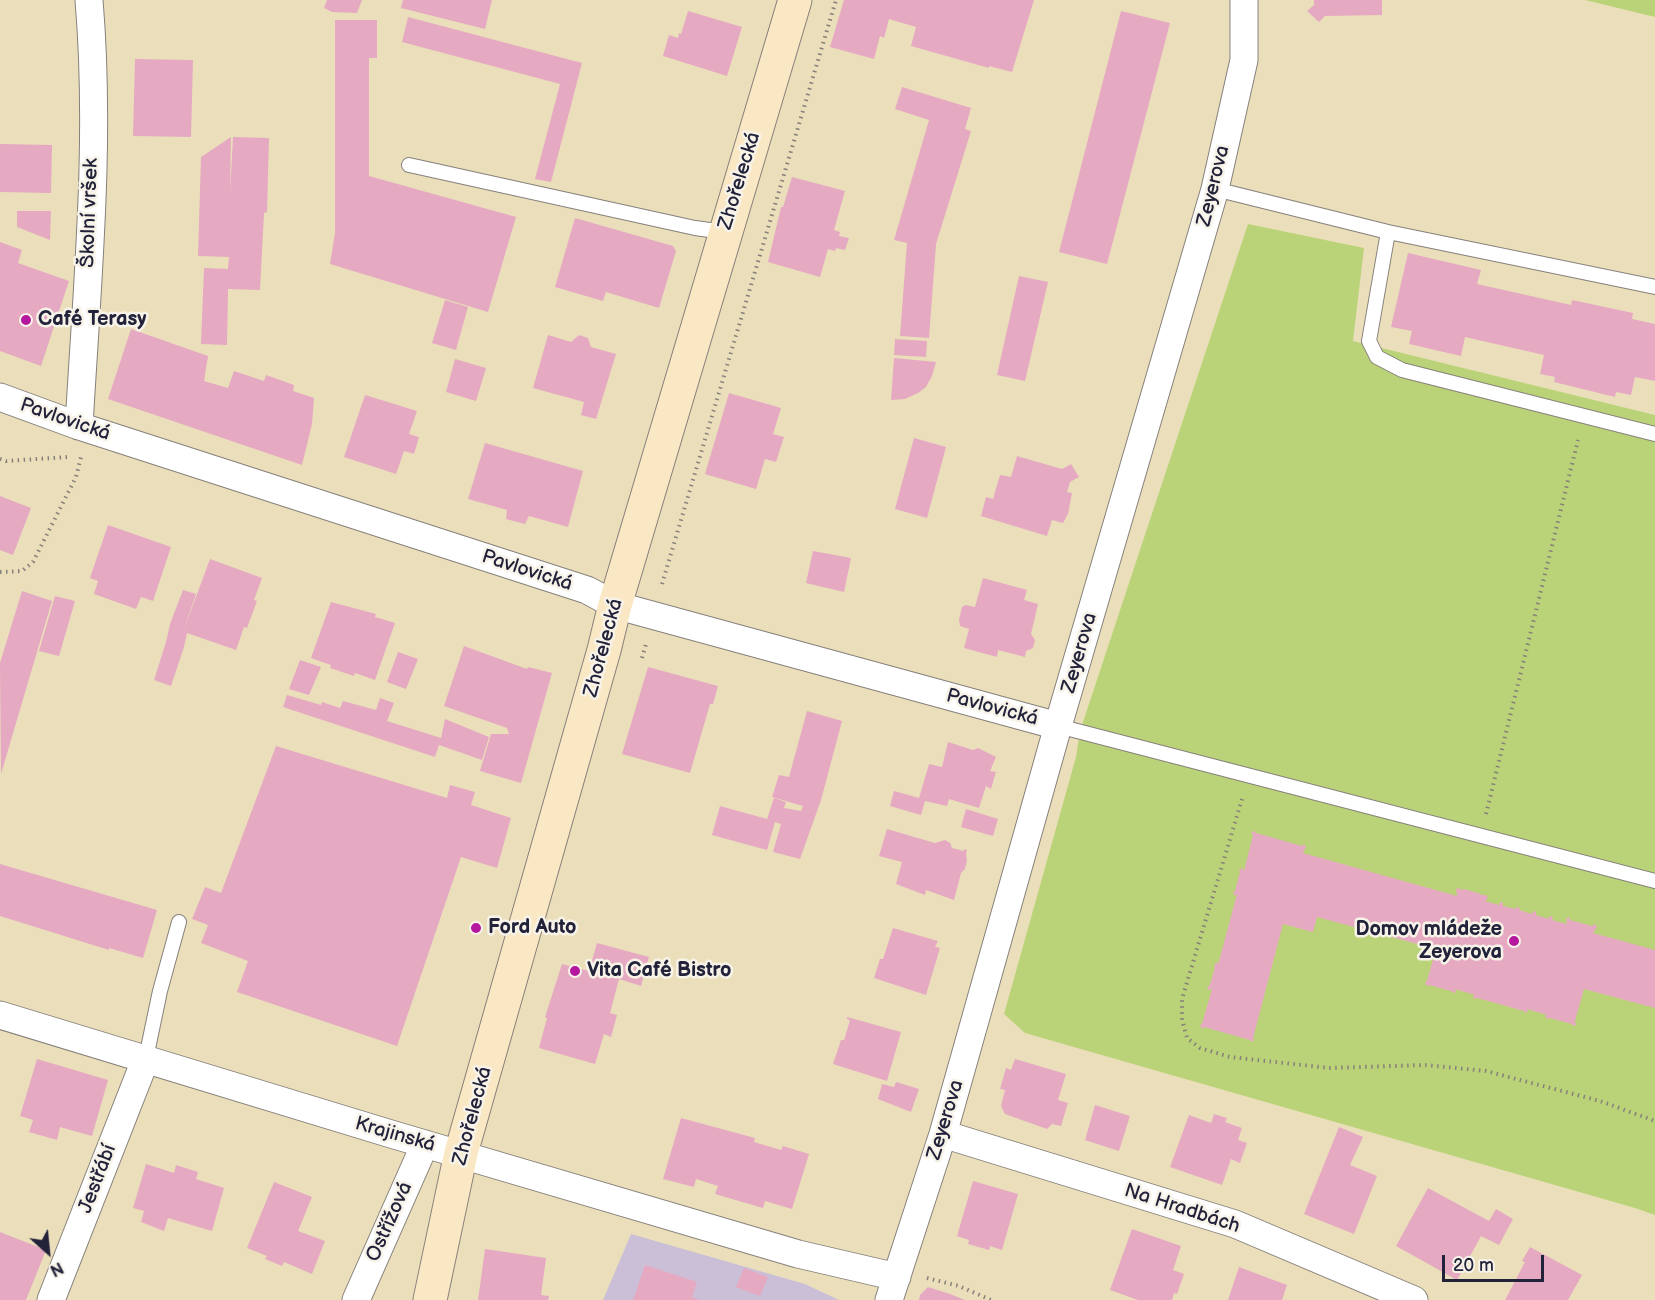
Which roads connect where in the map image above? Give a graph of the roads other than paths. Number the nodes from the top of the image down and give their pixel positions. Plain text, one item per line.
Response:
1 (89, 0) edge
2 (795, 0) edge
3 (1244, 0) edge
4 (409, 165) dead end
5 (1215, 189) junction
6 (724, 232) junction
7 (1388, 232) junction
8 (1655, 287) edge
9 (0, 397) edge
10 (86, 428) junction
11 (1655, 434) edge
12 (615, 605) junction
13 (1058, 726) junction
14 (1655, 881) edge
15 (179, 922) dead end
16 (0, 1015) edge
17 (146, 1058) junction
18 (943, 1134) junction
19 (425, 1144) junction
20 (461, 1153) junction
21 (893, 1288) edge
22 (51, 1300) edge
23 (356, 1300) edge
24 (430, 1300) edge
25 (1414, 1300) edge

1 - 10 street, Školní vršek
2 - 6 main road, Zhořelecká
3 - 5 street, Zeyerova
4 - 6 lane
5 - 7 lane
5 - 13 street, Zeyerova
6 - 12 main road, Zhořelecká
7 - 8 lane
7 - 11 lane
9 - 10 street, Pavlovická
10 - 12 street, Pavlovická
12 - 13 street, Pavlovická
12 - 20 main road, Zhořelecká
13 - 14 lane
13 - 18 street, Zeyerova
15 - 17 lane
16 - 17 street, Krajinská
17 - 19 street, Krajinská
17 - 22 street, Jestřábí
18 - 21 street, Zeyerova
18 - 25 street, Na Hradbách
19 - 20 street, Krajinská
19 - 23 street, Ostřížová
20 - 21 street, Krajinská
20 - 24 main road, Zhořelecká

